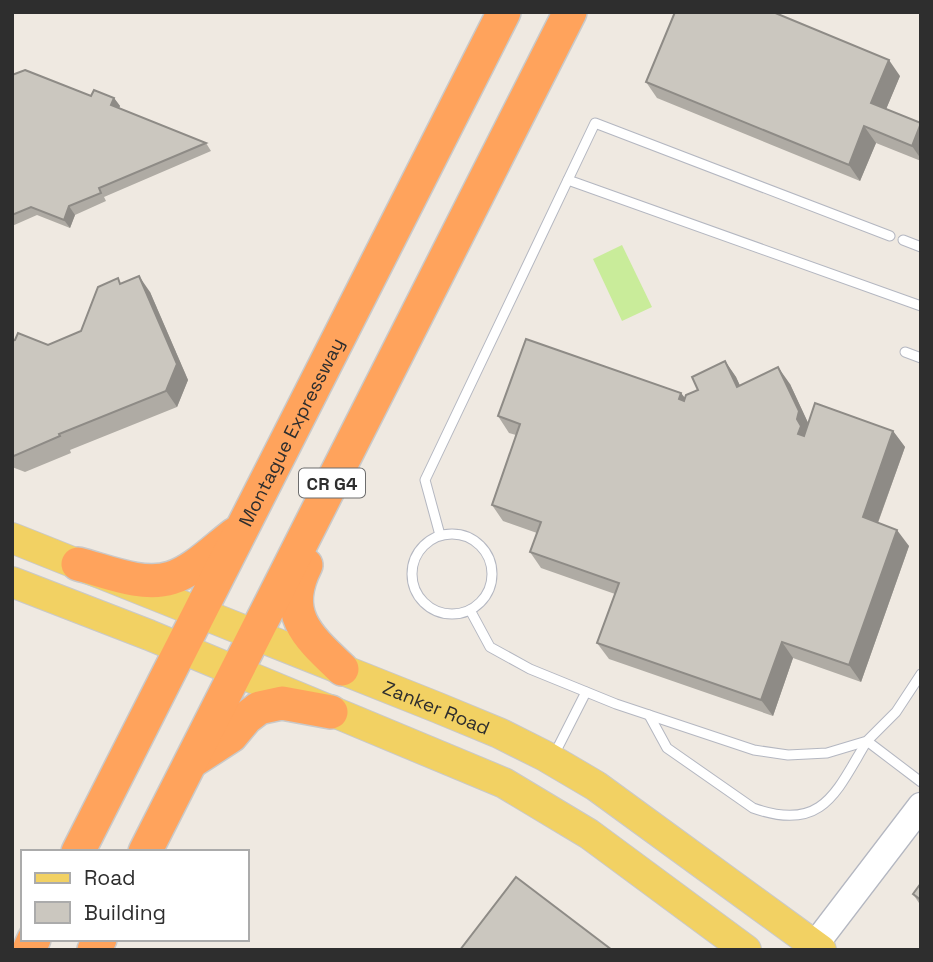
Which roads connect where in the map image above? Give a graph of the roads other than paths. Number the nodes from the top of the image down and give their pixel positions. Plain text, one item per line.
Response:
1 (504, 12) edge
2 (570, 12) edge
3 (568, 180) junction
4 (890, 236) dead end
5 (903, 240) dead end
6 (921, 247) edge
7 (921, 306) edge
8 (905, 352) dead end
9 (921, 358) edge
10 (338, 472) junction
11 (245, 526) junction
12 (440, 535) junction
13 (12, 538) edge
14 (78, 564) junction
15 (12, 582) edge
16 (470, 610) junction
17 (198, 612) junction
18 (256, 635) junction
19 (179, 649) junction
20 (342, 669) junction
21 (237, 673) junction
22 (921, 674) edge
23 (586, 692) junction
24 (331, 712) junction
25 (649, 715) junction
26 (867, 741) junction
27 (552, 760) junction
28 (192, 761) junction
29 (921, 782) edge
30 (921, 806) edge
31 (79, 850) edge
32 (146, 850) edge
33 (816, 948) edge
34 (746, 950) edge

1 - 11 highway, Montague Expressway / CR G4
2 - 10 highway, CR G4
3 - 4 lane
3 - 7 lane
3 - 12 lane
5 - 6 lane
8 - 9 lane
10 - 18 highway, CR G4
10 - 20 highway
11 - 14 highway
11 - 17 highway, Montague Expressway / CR G4
12 - 16 lane
12 - 16 lane
13 - 14 main road, Zanker Road
14 - 17 main road, Zanker Road
15 - 19 main road
16 - 23 lane
17 - 18 main road, Zanker Road
17 - 19 highway, Montague Expressway / CR G4
18 - 20 main road, Zanker Road
18 - 21 highway, CR G4
19 - 21 main road
19 - 31 highway, Montague Expressway / CR G4
20 - 27 main road, Zanker Road
21 - 24 main road
21 - 28 highway, CR G4
22 - 26 lane
23 - 25 lane
23 - 27 lane
24 - 28 highway
24 - 34 main road
25 - 26 lane
25 - 26 lane
26 - 29 lane
27 - 33 main road, Zanker Road
28 - 32 highway, CR G4
30 - 33 street

